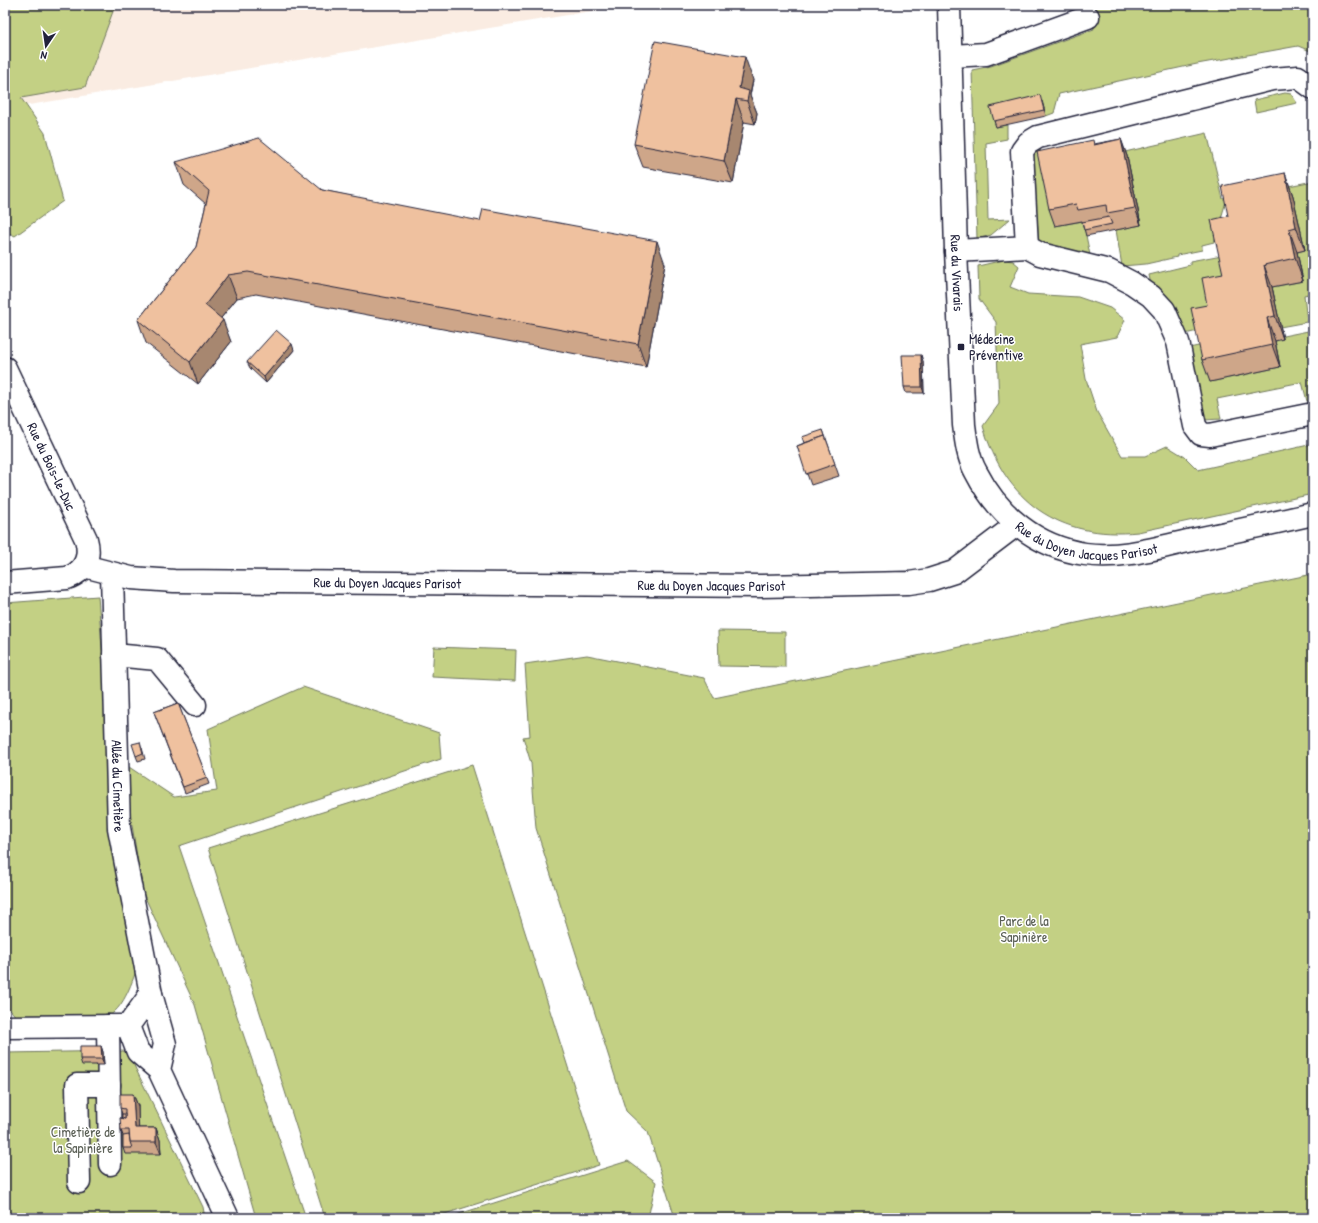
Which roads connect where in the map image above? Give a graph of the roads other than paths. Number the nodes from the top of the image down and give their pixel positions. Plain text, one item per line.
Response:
1 (949, 5) edge
2 (1088, 17) dead end
3 (951, 56) junction
4 (1313, 88) edge
5 (1027, 247) junction
6 (956, 251) junction
7 (5, 368) edge
8 (1313, 414) edge
9 (1313, 514) edge
10 (1016, 525) junction
11 (84, 566) junction
12 (112, 574) junction
13 (5, 583) edge
14 (114, 655) junction
15 (195, 705) dead end
16 (150, 994) junction
17 (118, 1026) junction
18 (5, 1027) edge
19 (160, 1070) junction
20 (109, 1085) junction
21 (110, 1164) dead end
22 (79, 1182) dead end
23 (228, 1218) edge

1 - 3 street, Rue du Vivarais
2 - 3 street
3 - 6 street, Rue du Vivarais
4 - 5 street
5 - 6 street
5 - 8 street
6 - 10 street, Rue du Vivarais
7 - 11 street, Rue du Bois-le-Duc
9 - 10 street, Rue du Doyen Jacques Parisot
10 - 12 street, Rue du Doyen Jacques Parisot
11 - 12 street, Rue du Doyen Jacques Parisot
11 - 13 street
12 - 14 street, Allée du Cimetière
14 - 15 street
14 - 16 street, Allée du Cimetière
16 - 17 street
16 - 19 street, Allée du Cimetière
17 - 18 street
17 - 19 street
17 - 20 street
19 - 23 street
20 - 21 street
20 - 22 street

